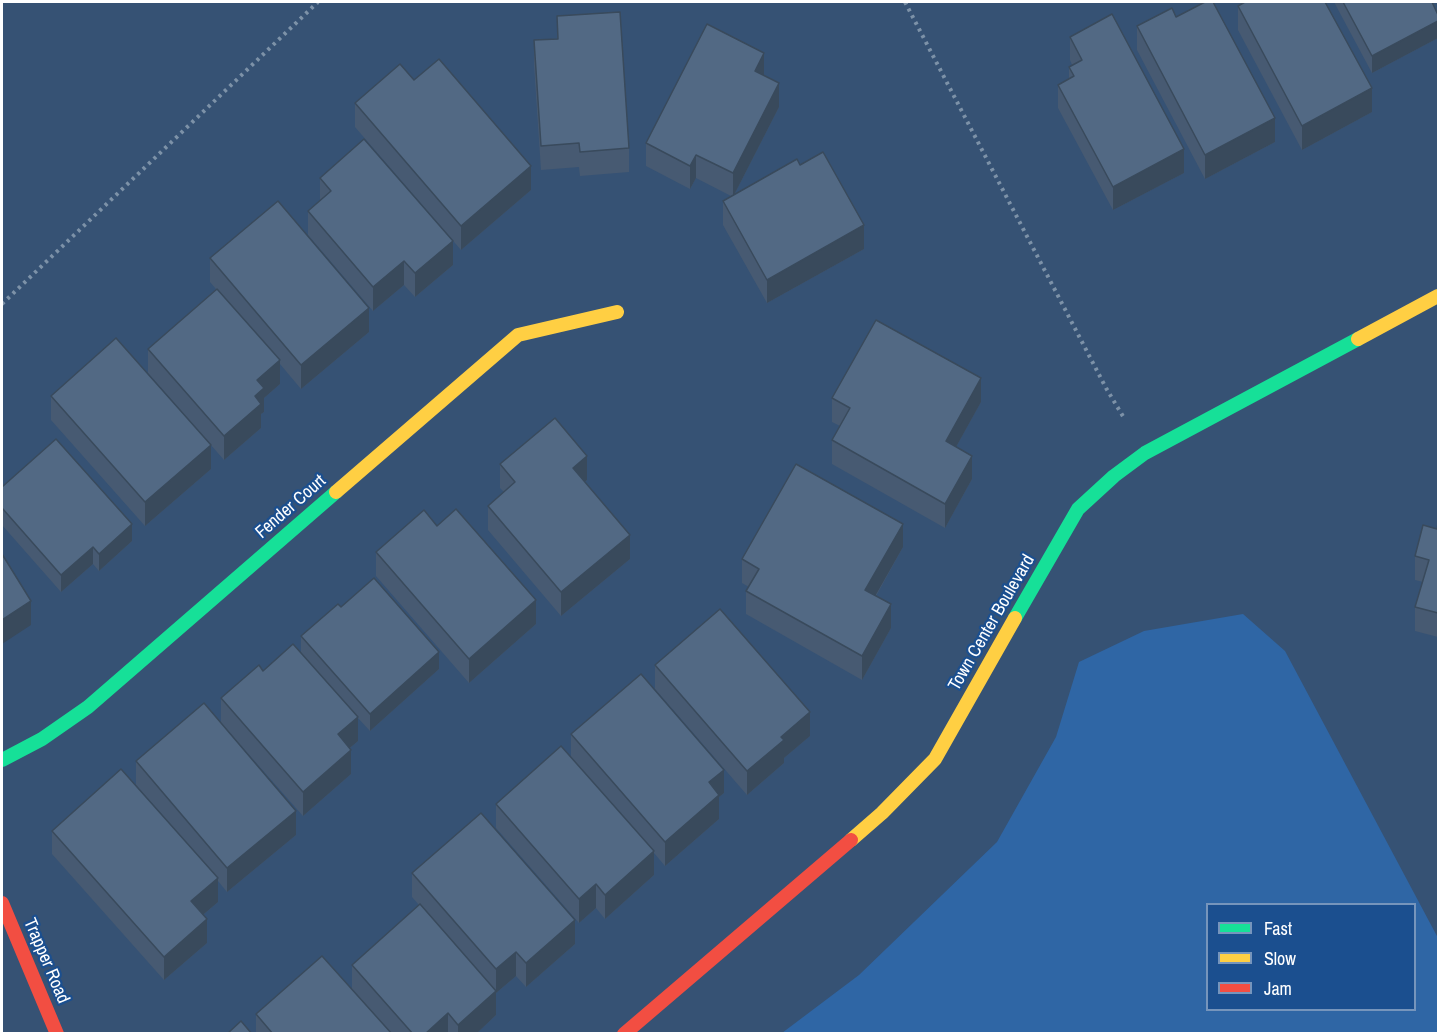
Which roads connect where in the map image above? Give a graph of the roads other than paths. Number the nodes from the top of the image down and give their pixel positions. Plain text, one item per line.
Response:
1 (1438, 296) edge
2 (617, 312) dead end
3 (2, 760) edge
4 (2, 903) edge
5 (57, 1034) edge
6 (624, 1034) edge

1 - 6 street, Town Center Boulevard
2 - 3 street, Fender Court
4 - 5 street, Trapper Road

